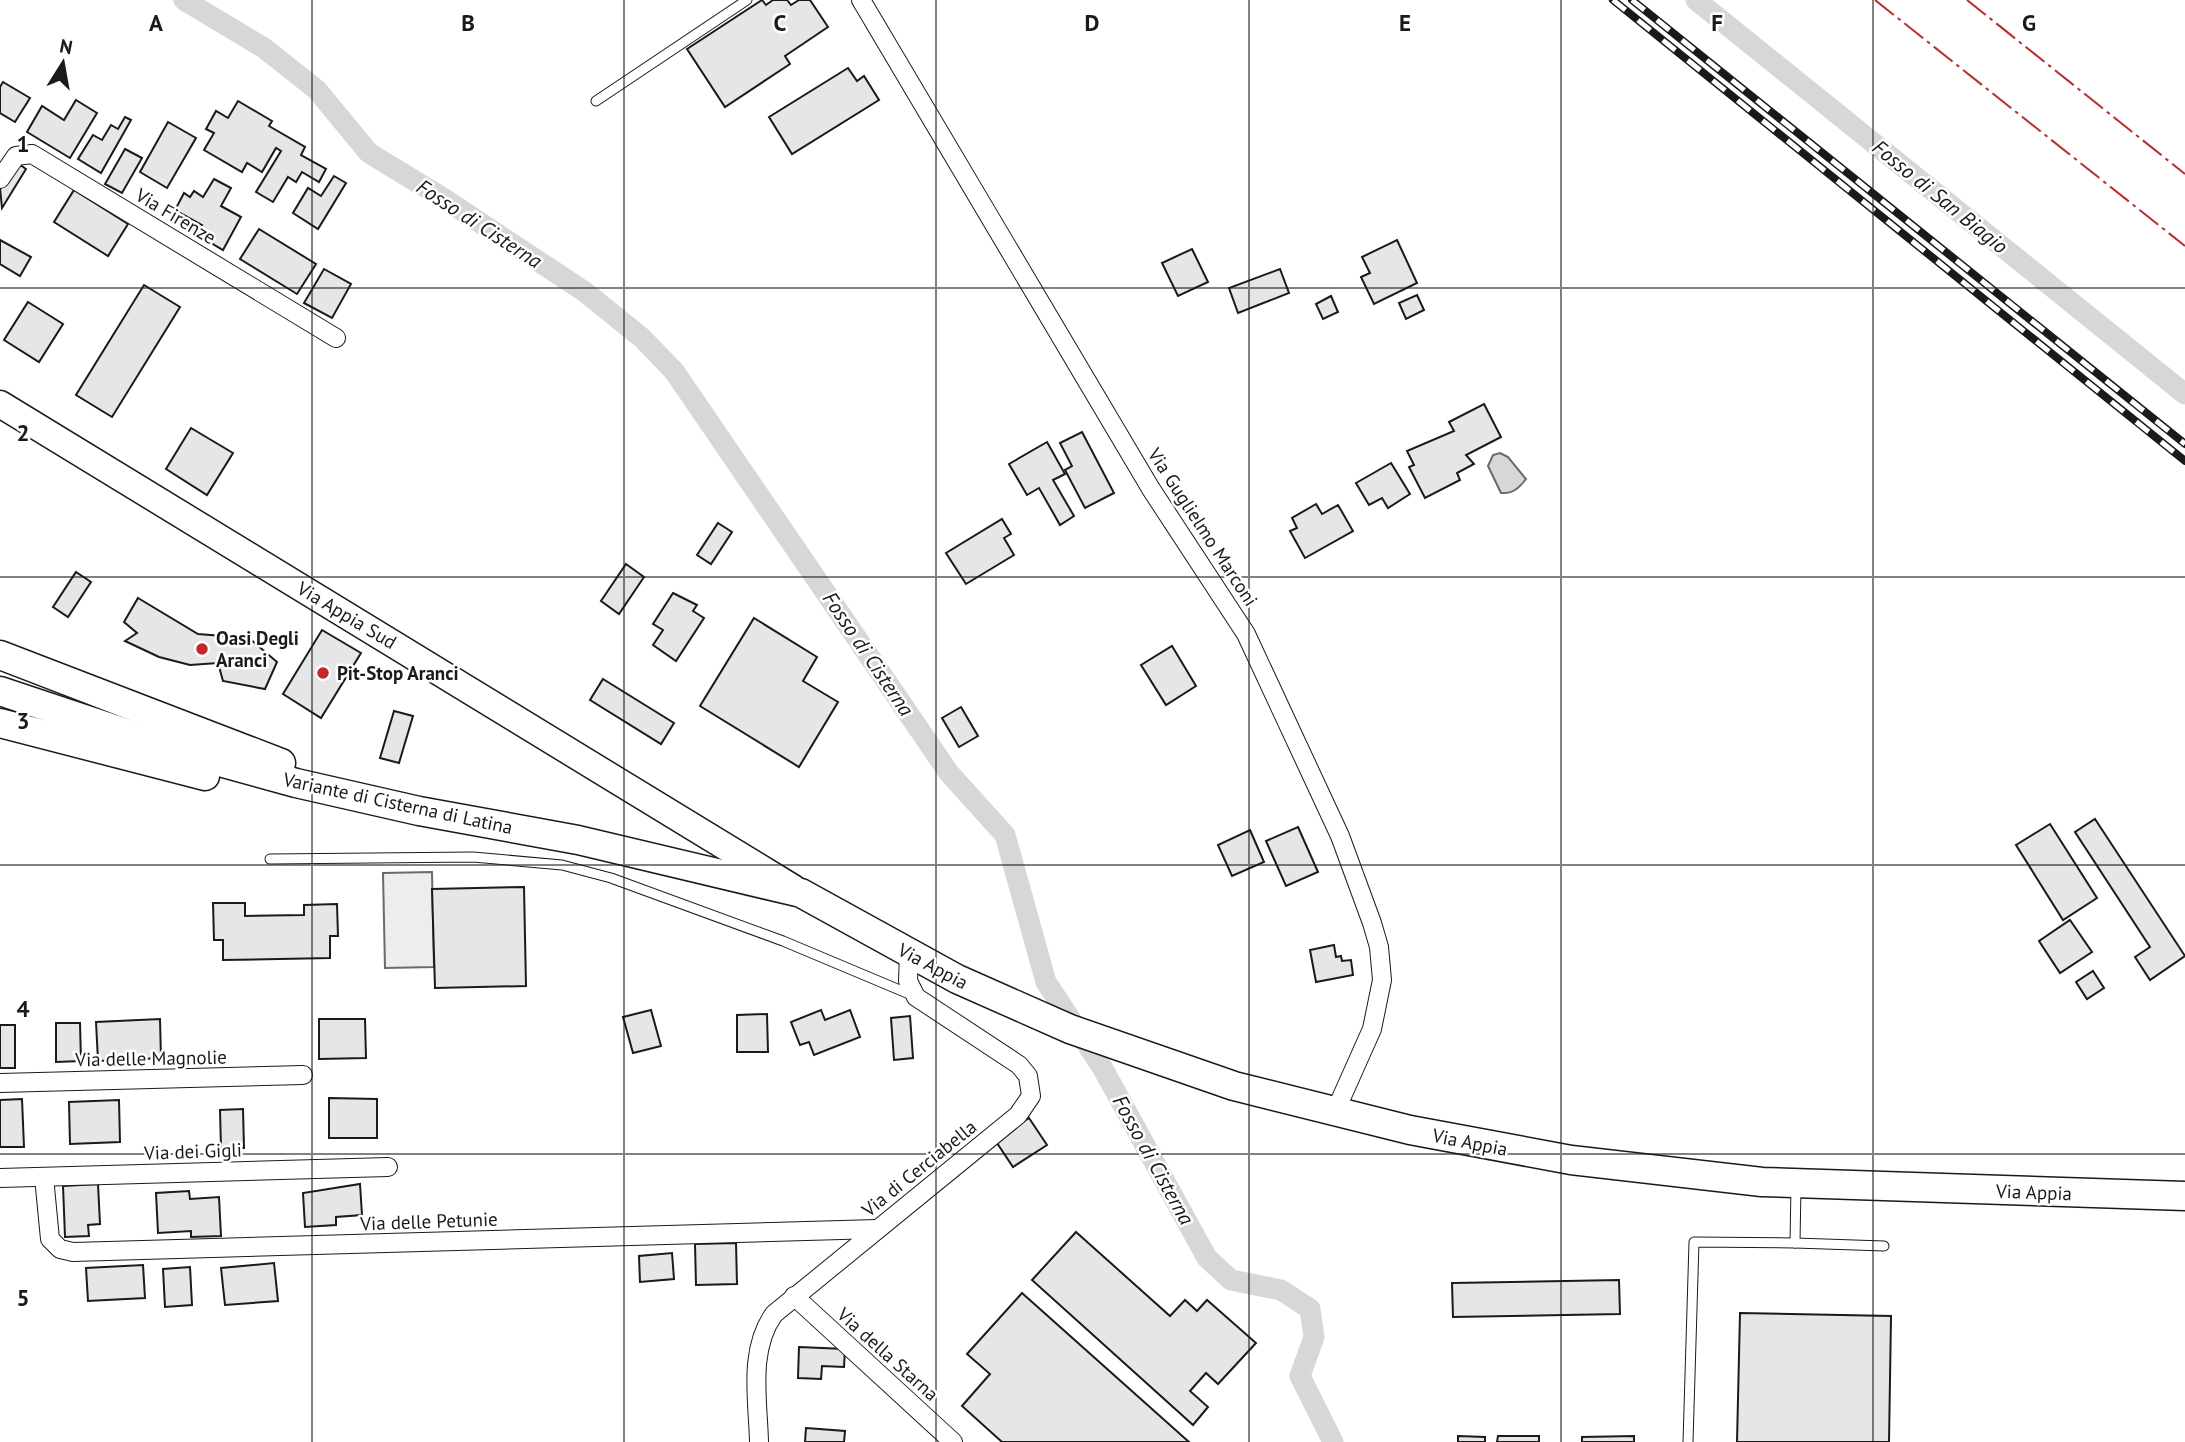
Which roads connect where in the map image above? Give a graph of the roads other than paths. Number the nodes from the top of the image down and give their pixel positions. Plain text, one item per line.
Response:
1 (747, 0) edge
2 (861, 0) edge
3 (596, 101) dead end
4 (0, 178) edge
5 (336, 338) dead end
6 (0, 404) edge
7 (0, 655) edge
8 (0, 691) edge
9 (0, 723) edge
10 (419, 811) junction
11 (270, 859) dead end
12 (801, 892) junction
13 (909, 954) junction
14 (916, 997) junction
15 (303, 1075) dead end
16 (0, 1083) edge
17 (1335, 1112) junction
18 (388, 1167) dead end
19 (44, 1177) junction
20 (0, 1178) edge
21 (1796, 1185) junction
22 (2185, 1196) edge
23 (877, 1229) junction
24 (1795, 1243) junction
25 (1884, 1246) dead end
26 (794, 1296) junction
27 (759, 1442) edge
28 (953, 1442) edge
29 (1688, 1442) edge

1 - 3 lane
2 - 17 street, Via Guglielmo Marconi
4 - 5 street, Via Firenze
6 - 12 main road, Via Appia Sud
7 - 10 main road
8 - 10 main road, Variante di Cisterna di Latina
9 - 10 main road
10 - 12 main road, Variante di Cisterna di Latina
11 - 14 lane
12 - 13 main road, Via Appia
13 - 14 street
13 - 17 main road, Via Appia
14 - 23 street, Via di Cerciabella
15 - 16 street, Via delle Magnolie
17 - 21 main road, Via Appia
18 - 19 street, Via dei Gigli
19 - 20 street, Via dei Gigli
19 - 23 street, Via delle Petunie
21 - 22 main road, Via Appia
21 - 24 lane
23 - 26 street, Via di Cerciabella
24 - 25 lane
24 - 29 lane
26 - 27 street, Via di Cerciabella
26 - 28 street, Via della Starna

